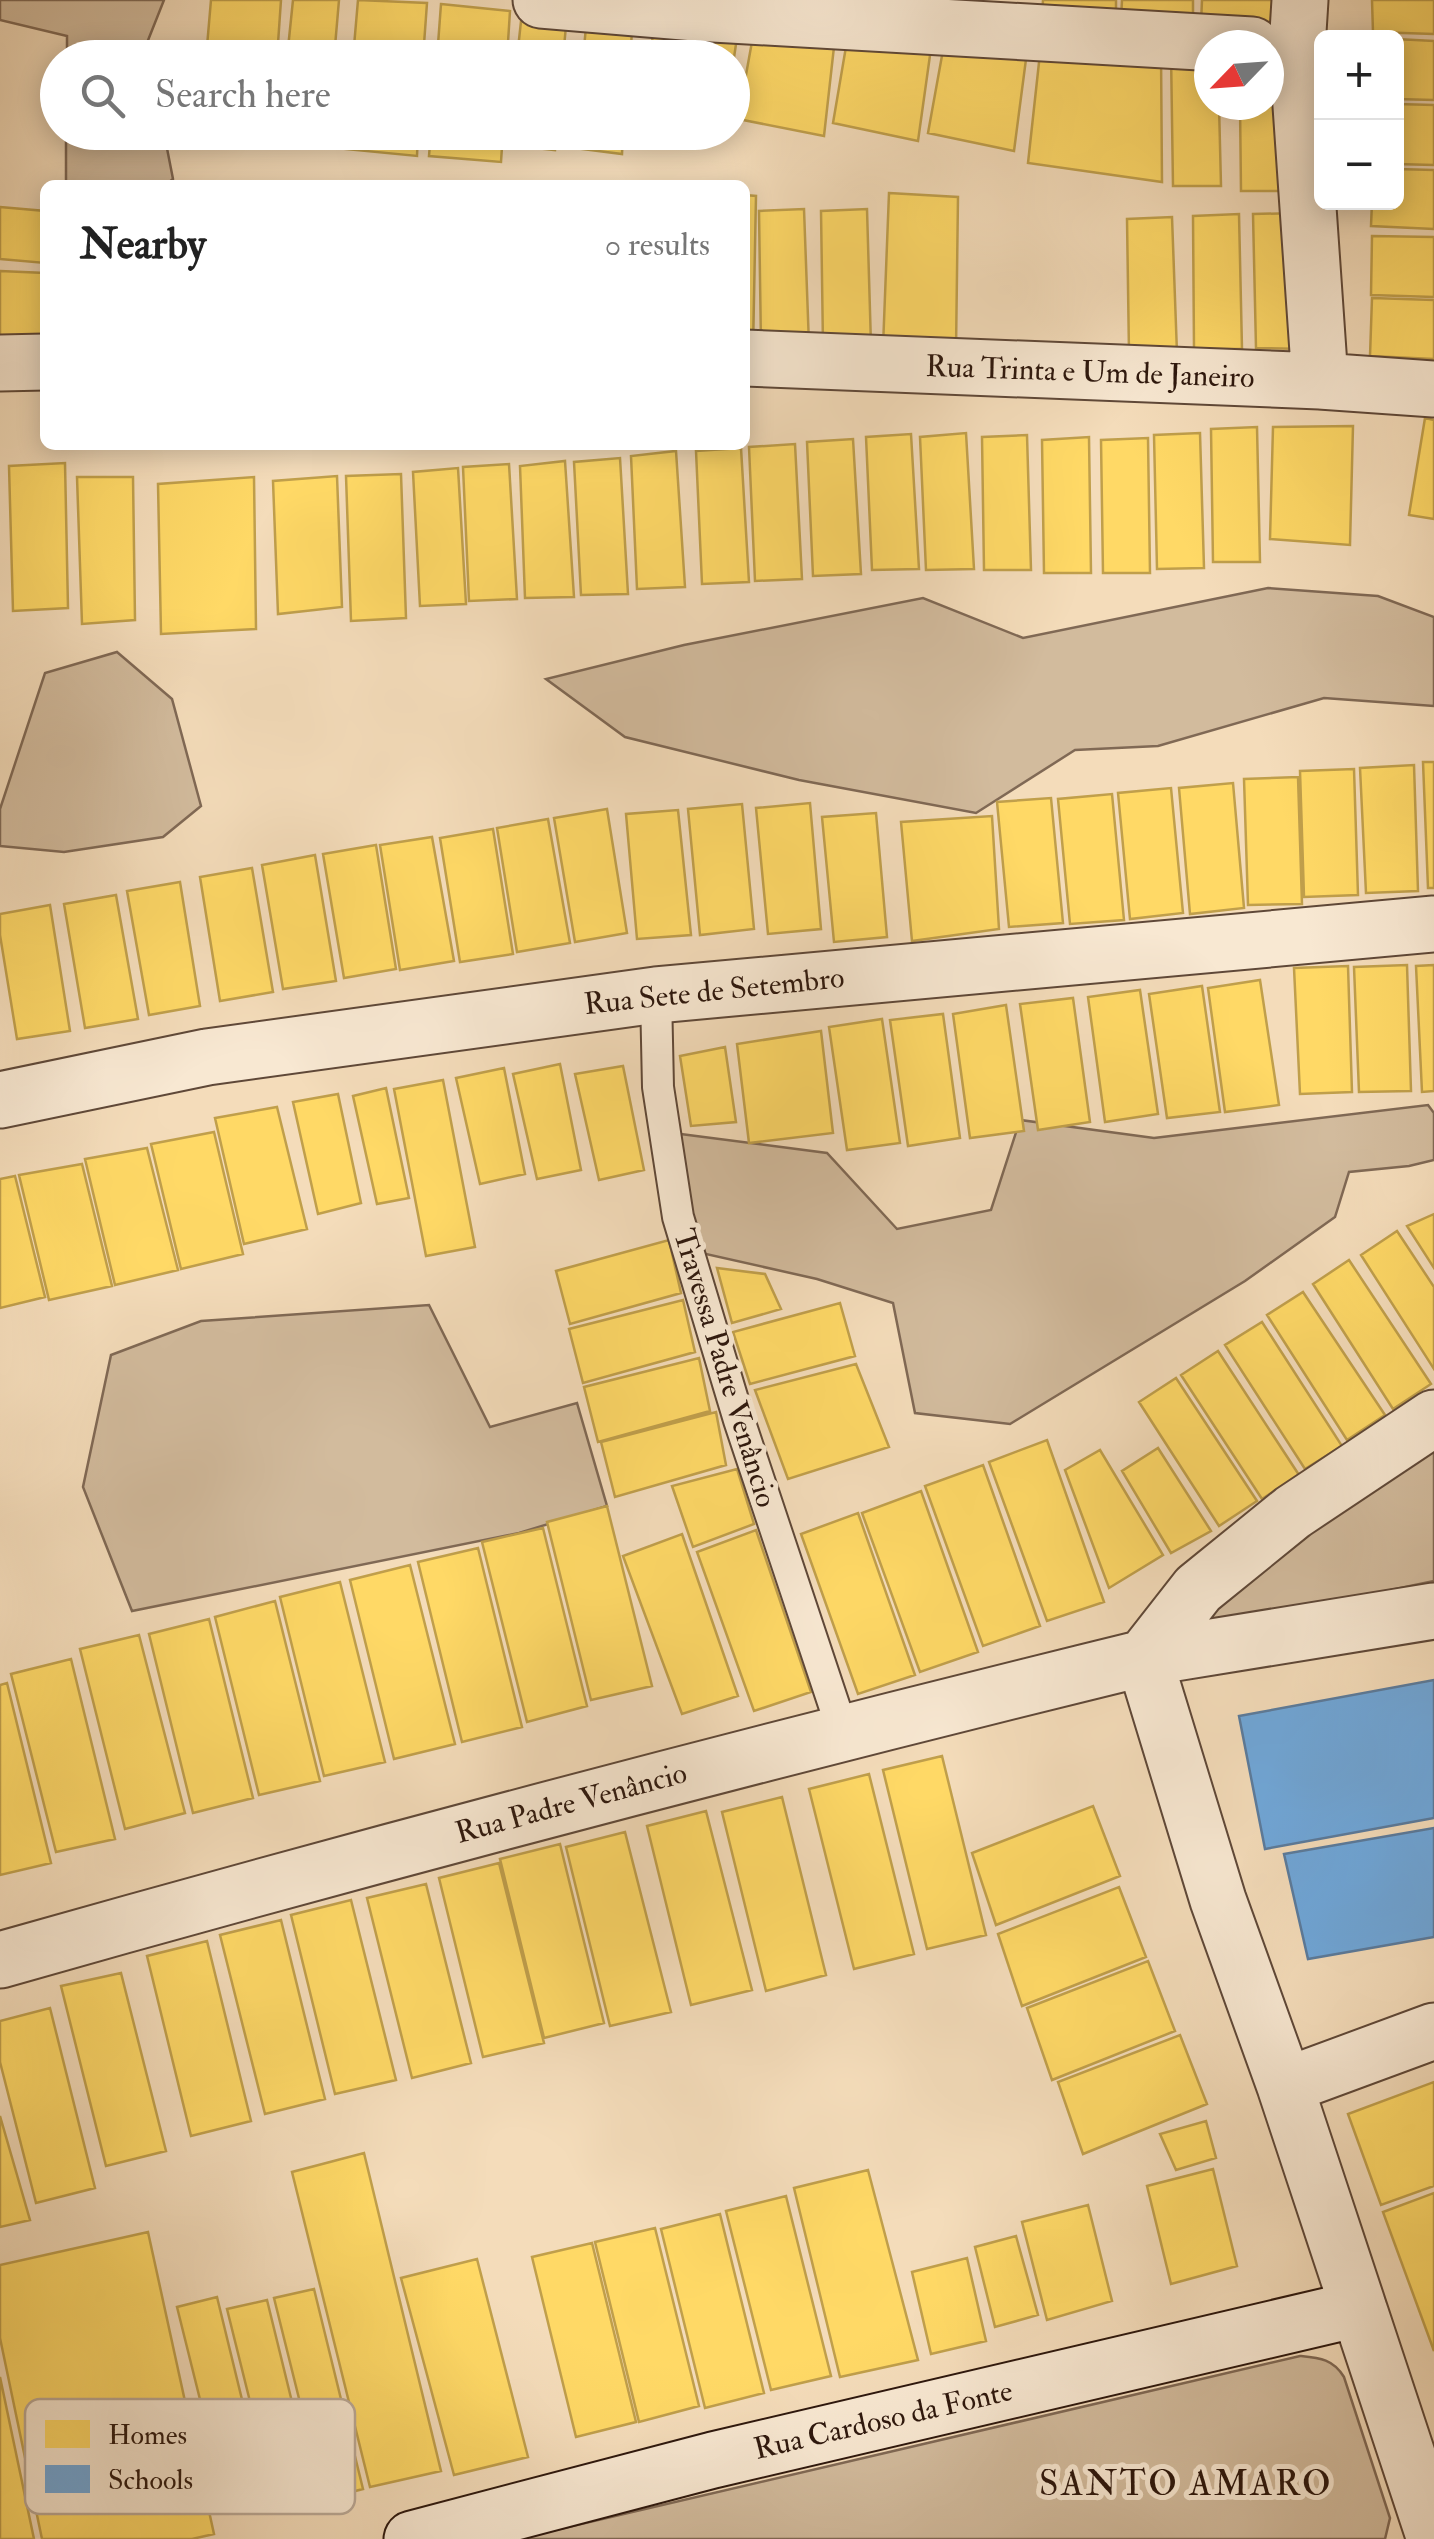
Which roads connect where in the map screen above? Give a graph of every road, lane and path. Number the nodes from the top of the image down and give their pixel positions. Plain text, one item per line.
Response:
1 (541, 0) edge
2 (1194, 32) edge
3 (1284, 70) edge
4 (750, 358) edge
5 (40, 362) edge
6 (0, 364) edge
7 (1320, 381) junction
8 (1434, 389) edge
9 (1434, 924) edge
10 (656, 995) junction
11 (0, 1100) edge
12 (1434, 1418) edge
13 (1434, 1610) edge
14 (1144, 1658) junction
15 (842, 1732) junction
16 (0, 1960) edge
17 (1434, 2032) edge
18 (1285, 2086) junction
19 (1356, 2309) junction
20 (1434, 2536) edge
21 (412, 2539) edge

1 - 2 street
3 - 7 street
4 - 7 street, Rua Trinta e Um de Janeiro
5 - 6 street
7 - 8 street, Rua Trinta e Um de Janeiro
9 - 10 street, Rua Sete de Setembro
10 - 11 street, Rua Sete de Setembro
10 - 15 lane, Travessa Padre Venâncio
12 - 14 street
13 - 14 street, Rua Padre Venâncio
14 - 15 street, Rua Padre Venâncio
14 - 18 street
15 - 16 street, Rua Padre Venâncio
17 - 18 street
18 - 19 street
19 - 20 street
19 - 21 street, Rua Cardoso da Fonte

